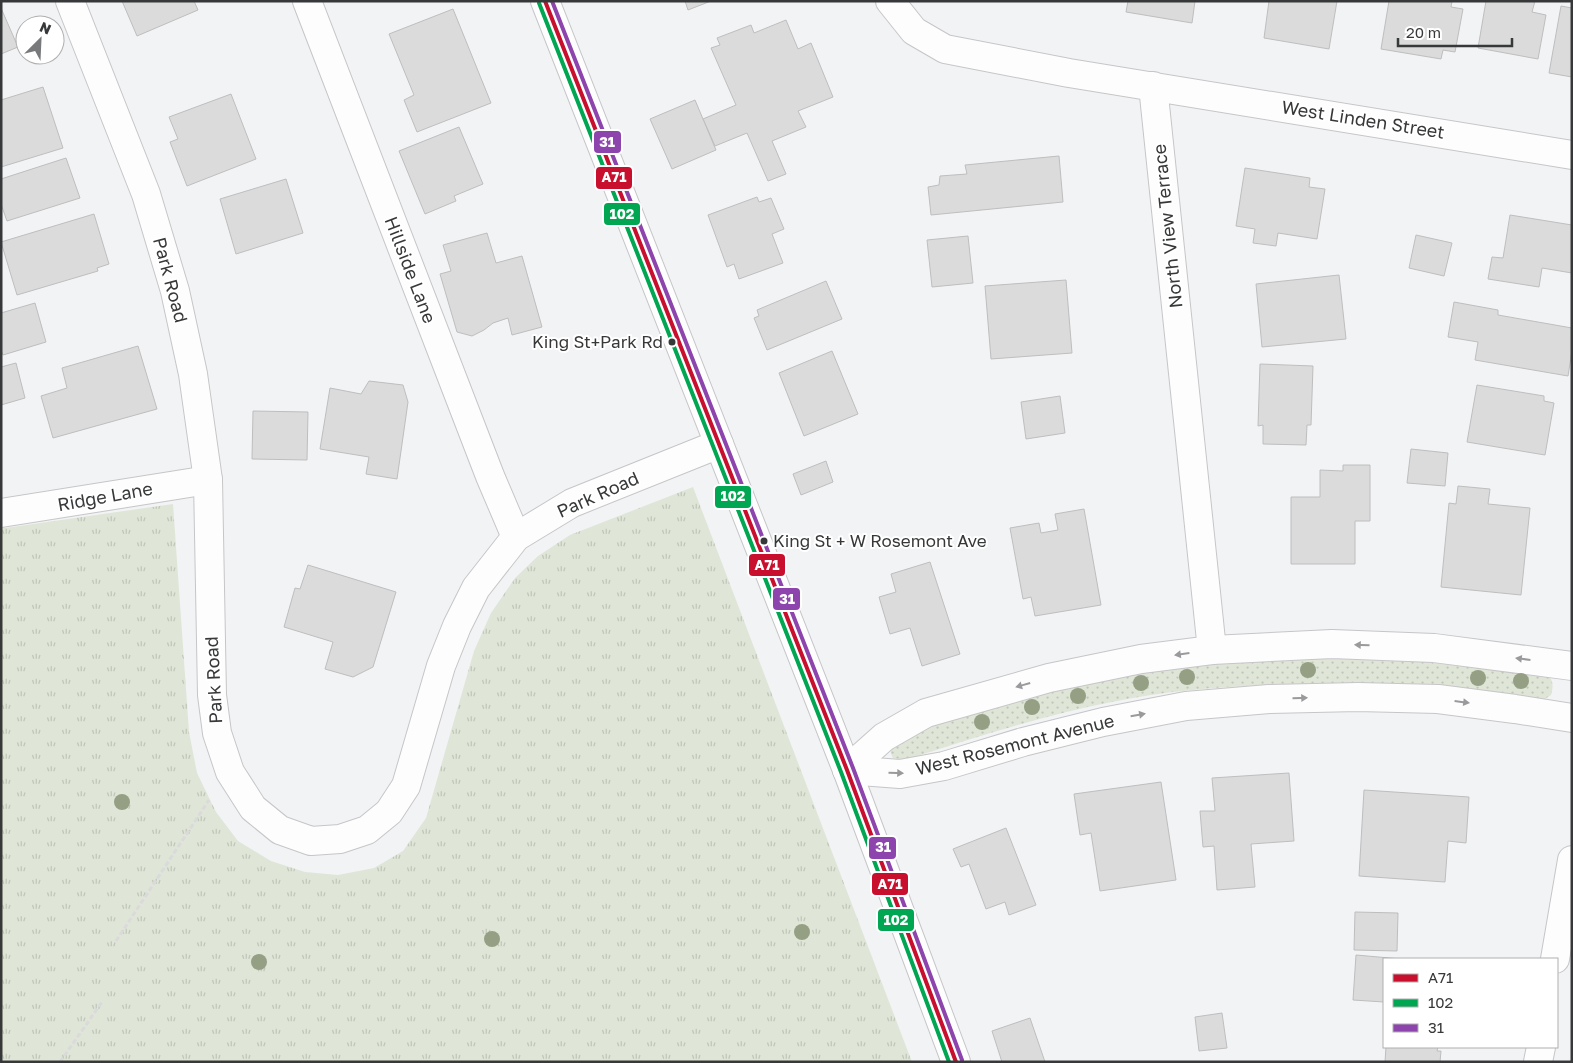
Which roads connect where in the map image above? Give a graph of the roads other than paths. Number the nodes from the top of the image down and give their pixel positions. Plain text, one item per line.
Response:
1 (70, 1) edge
2 (307, 1) edge
3 (545, 1) edge
4 (890, 1) edge
5 (1153, 86) junction
6 (1572, 155) edge
7 (719, 444) junction
8 (208, 480) junction
9 (1, 514) edge
10 (516, 537) junction
11 (1212, 650) junction
12 (1572, 666) edge
13 (1572, 718) edge
14 (847, 770) junction
15 (1572, 860) edge
16 (1555, 958) edge
17 (1541, 1048) edge
18 (956, 1062) edge
19 (1538, 1062) edge

1 - 8 street, Park Road
2 - 10 street, Hillside Lane
3 - 7 street
4 - 5 street
5 - 6 street, West Linden Street
5 - 11 street, North View Terrace
7 - 10 street, Park Road
7 - 14 street
8 - 9 street, Ridge Lane
8 - 10 street, Park Road
12 -> 11 street
11 -> 14 street
14 -> 13 street, West Rosemont Avenue
14 - 18 street
15 - 16 street
17 - 19 street

